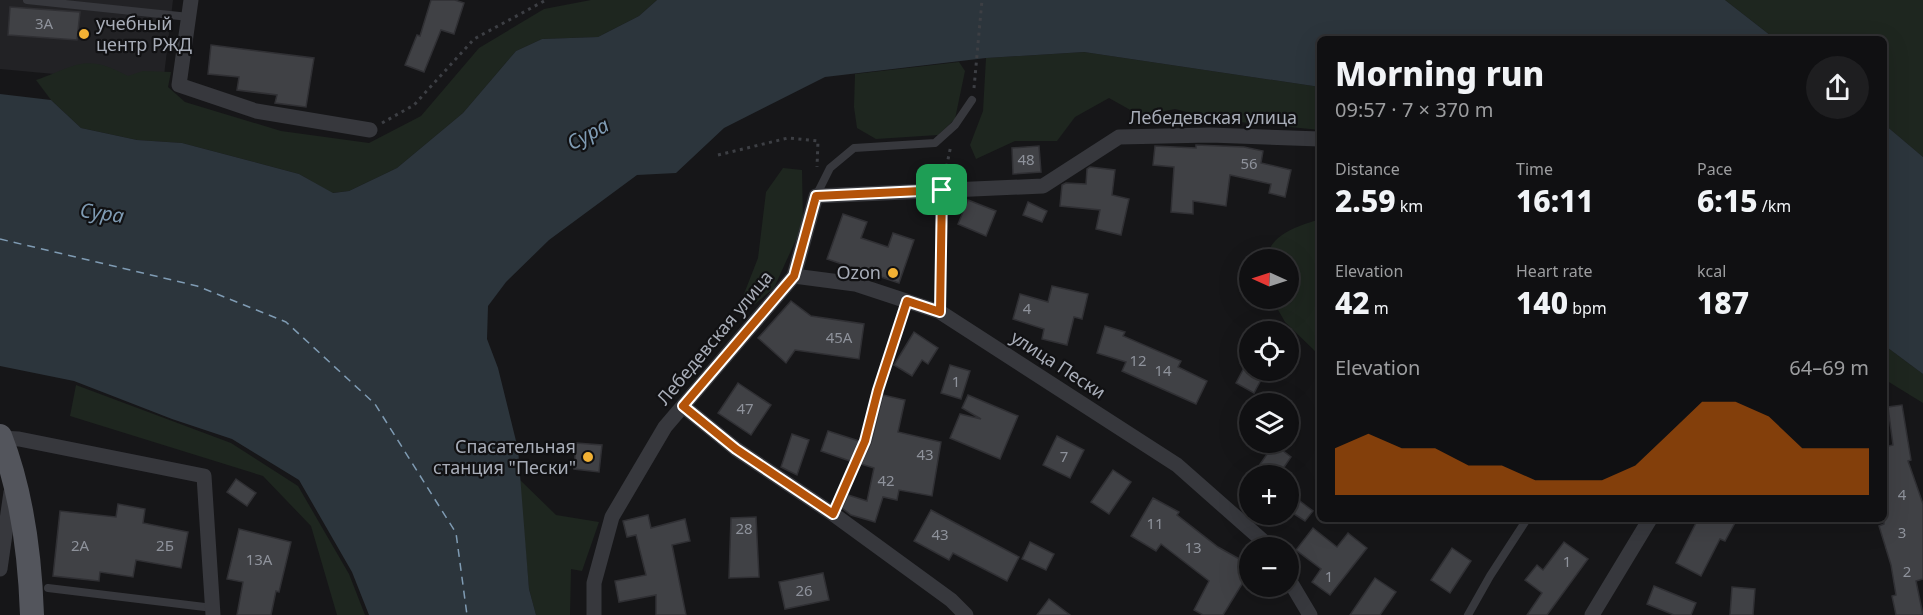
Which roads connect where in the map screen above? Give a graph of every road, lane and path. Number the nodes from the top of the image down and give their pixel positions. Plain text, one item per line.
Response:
1 (27, 0) edge
2 (191, 0) edge
3 (546, 0) edge
4 (982, 0) edge
5 (189, 17) junction
6 (977, 62) dead end
7 (972, 100) dead end
8 (370, 130) joint
9 (1317, 139) edge
10 (718, 155) dead end
11 (942, 190) junction
12 (816, 196) junction
13 (794, 276) junction
14 (907, 301) junction
15 (940, 312) junction
16 (683, 406) junction
17 (6, 438) edge
18 (833, 514) junction
19 (1525, 522) edge
20 (1648, 522) edge
21 (1259, 537) edge
22 (0, 569) edge
23 (48, 588) dead end
24 (1299, 596) edge
25 (213, 611) edge
26 (32, 615) edge
27 (594, 615) edge
28 (966, 615) edge
29 (1310, 615) edge
30 (1468, 615) edge
31 (1592, 615) edge

1 - 5 lane
2 - 5 street
3 - 8 path
4 - 6 path
5 - 8 street
7 - 12 lane
9 - 11 street, Лебедевская улица
10 - 12 path
11 - 12 street, Лебедевская улица
11 - 15 path
12 - 13 street, Лебедевская улица
13 - 14 street, улица Пески
13 - 16 street, Лебедевская улица
14 - 15 street, улица Пески
14 - 18 lane
15 - 21 street, улица Пески
16 - 18 street
16 - 27 street, Лебедевская улица
17 - 22 street
17 - 25 street
17 - 26 main road
18 - 28 street
19 - 30 lane
20 - 31 street
23 - 25 lane
24 - 29 street

